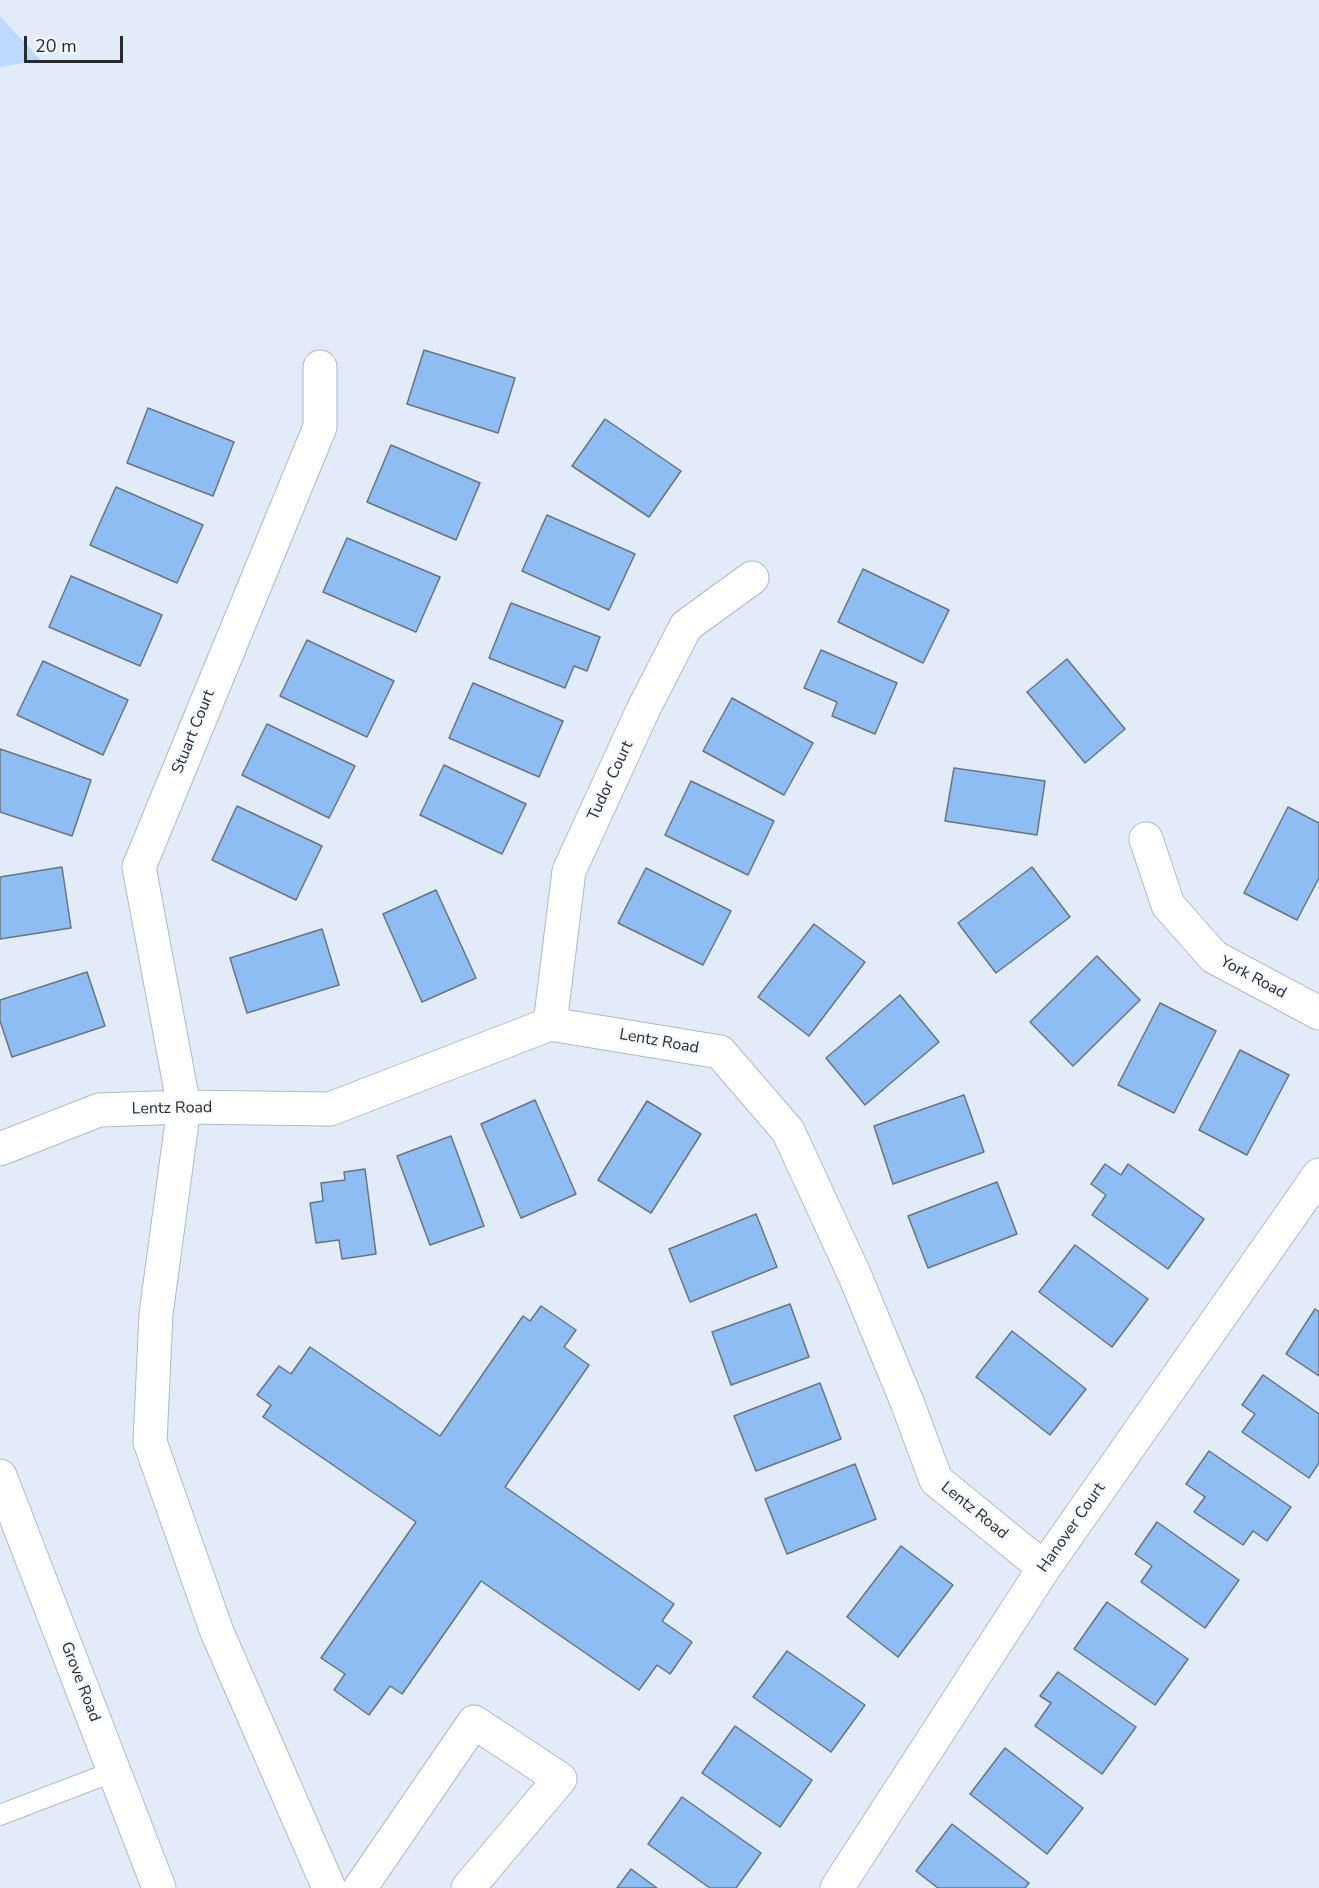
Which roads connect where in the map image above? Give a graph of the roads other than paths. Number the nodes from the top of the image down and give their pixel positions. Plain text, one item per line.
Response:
1 (320, 367) dead end
2 (752, 578) dead end
3 (1146, 839) dead end
4 (1319, 1013) edge
5 (550, 1024) junction
6 (184, 1107) junction
7 (0, 1149) edge
8 (1319, 1175) edge
9 (0, 1476) edge
10 (1044, 1568) junction
11 (115, 1771) junction
12 (0, 1815) edge
13 (159, 1888) edge
14 (329, 1888) edge
15 (360, 1888) edge
16 (468, 1888) edge
17 (837, 1888) edge

1 - 6 street, Stuart Court
2 - 5 street, Tudor Court
3 - 4 street, York Road
5 - 6 street, Lentz Road
5 - 10 street, Lentz Road
6 - 7 street, Lentz Road
6 - 14 street, Stuart Court
8 - 10 street, Hanover Court
9 - 11 street, Grove Road
10 - 17 street, Hanover Court
11 - 12 lane
11 - 13 street, Grove Road
15 - 16 street

